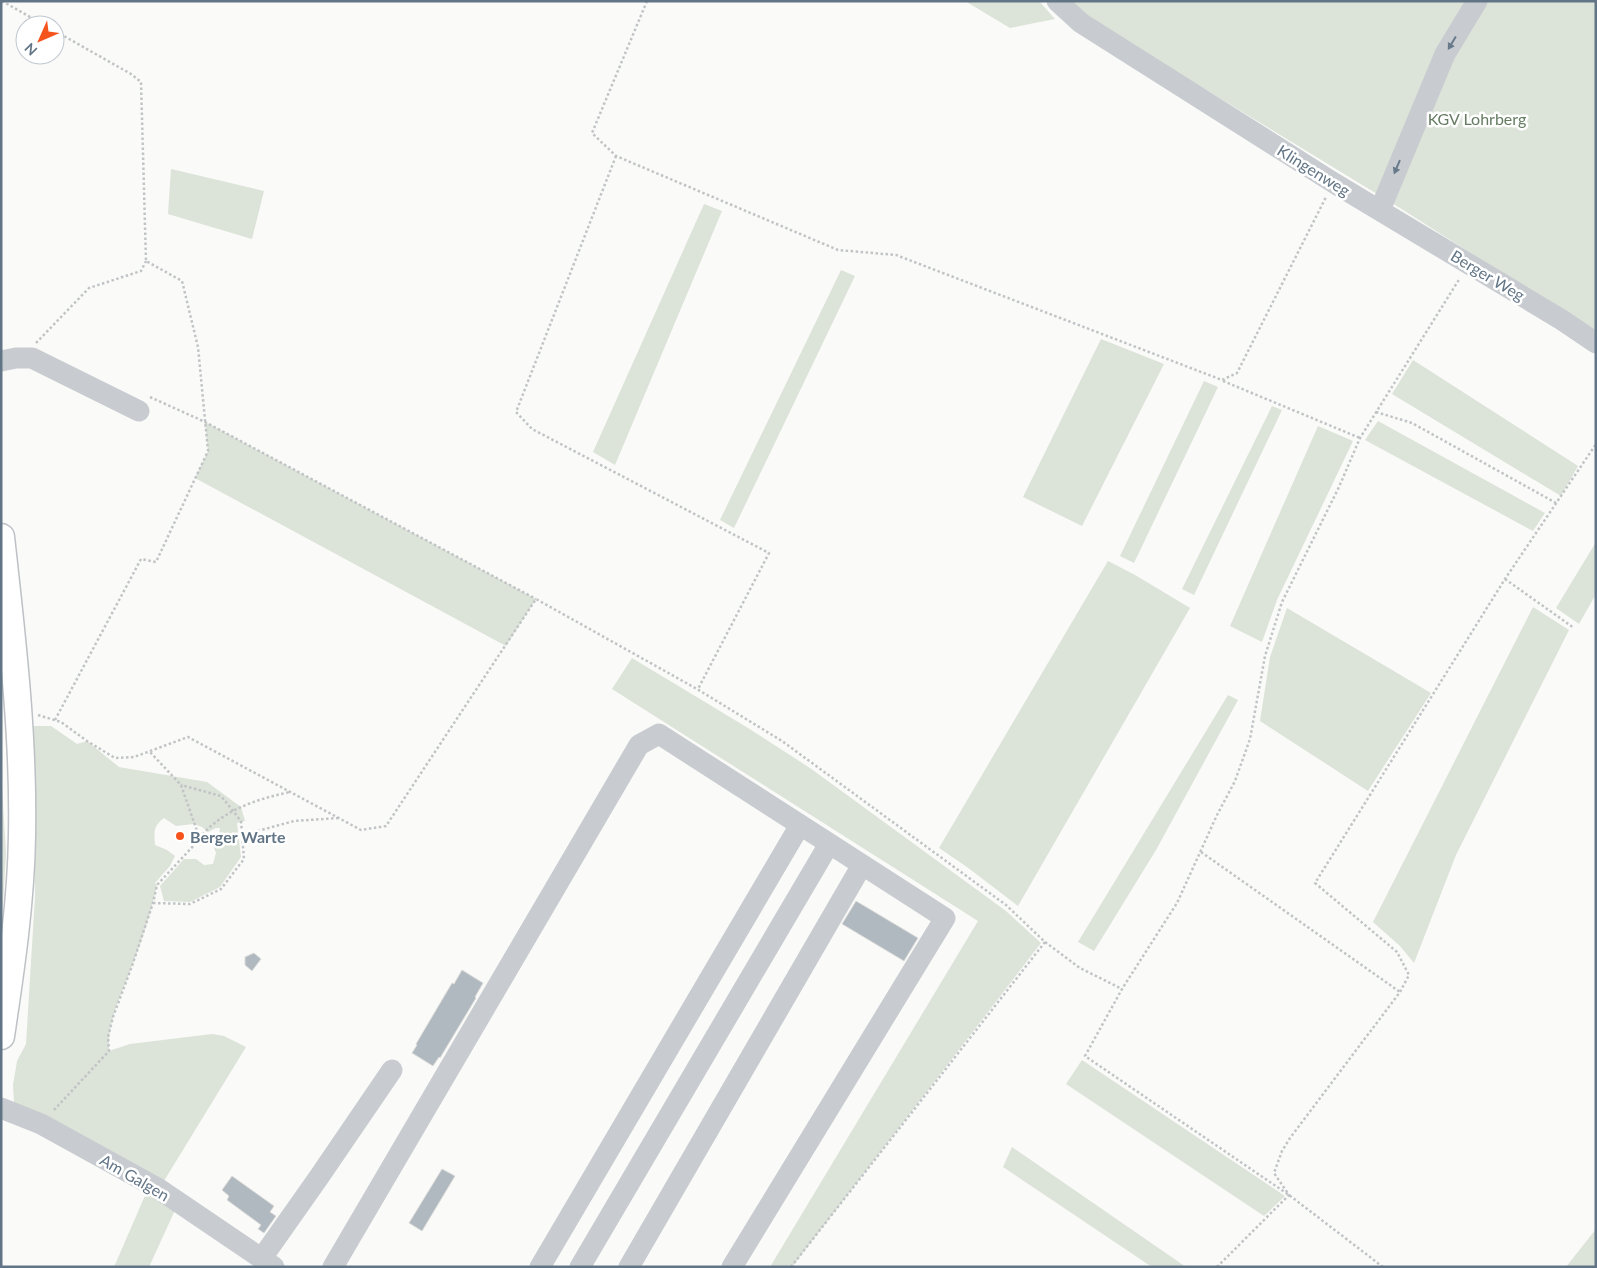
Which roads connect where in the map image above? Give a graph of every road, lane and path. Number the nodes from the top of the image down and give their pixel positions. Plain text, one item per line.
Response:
1 (2, 1) edge
2 (647, 1) edge
3 (1057, 1) edge
4 (1477, 1) edge
5 (26, 15) edge
6 (65, 37) edge
7 (616, 156) junction
8 (1334, 183) junction
9 (1380, 210) junction
10 (146, 262) junction
11 (1469, 264) junction
12 (1596, 343) edge
13 (9, 360) edge
14 (1222, 380) junction
15 (141, 402) joint
16 (1376, 412) junction
17 (205, 422) junction
18 (1360, 438) junction
19 (1596, 444) edge
20 (1556, 503) junction
21 (1, 537) edge
22 (1505, 579) junction
23 (536, 599) junction
24 (1574, 628) dead end
25 (697, 689) junction
26 (18, 708) junction
27 (54, 720) junction
28 (150, 752) junction
29 (181, 785) junction
30 (291, 792) junction
31 (233, 811) junction
32 (339, 818) junction
33 (800, 825) junction
34 (242, 835) junction
35 (196, 843) junction
36 (829, 844) junction
37 (1201, 852) junction
38 (862, 865) junction
39 (153, 904) junction
40 (1045, 942) junction
41 (1122, 989) junction
42 (1400, 992) junction
43 (1, 1036) edge
44 (392, 1070) dead end
45 (1, 1108) edge
46 (41, 1124) junction
47 (1289, 1195) junction
48 (268, 1263) edge
49 (333, 1267) edge
50 (540, 1267) edge
51 (580, 1267) edge
52 (629, 1267) edge
53 (732, 1267) edge
54 (791, 1267) edge
55 (1217, 1267) edge
56 (1383, 1267) edge

1 - 5 path
2 - 7 path
3 - 8 street, Klingenweg
4 -> 9 street
6 - 10 path
7 - 14 path
7 - 25 path
8 - 9 street, Klingenweg
8 - 14 path
9 - 11 street, Berger Weg
10 - 13 path
10 - 17 path
11 - 12 street, Berger Weg
11 - 16 path
13 - 15 street
14 - 18 path
15 - 17 path
16 - 18 path
16 - 20 path
17 - 23 path
17 - 27 path
18 - 37 path
19 - 20 path
20 - 22 path
21 - 26 main road
22 - 24 path
22 - 42 path
23 - 25 path
23 - 32 path
25 - 40 path
26 - 27 path
26 - 43 main road
27 - 28 path
28 - 29 path
28 - 30 path
29 - 31 path
29 - 35 path
30 - 31 path
30 - 32 path
31 - 34 path
31 - 35 path
32 - 34 path
33 - 36 street
33 - 49 street
33 - 50 street
34 - 39 path
35 - 39 path
36 - 38 street
36 - 51 street
37 - 41 path
37 - 42 path
38 - 52 street
38 - 53 street
39 - 46 path
40 - 41 path
40 - 54 path
41 - 47 path
42 - 47 path
44 - 48 street
45 - 46 street, Am Galgen
46 - 48 street, Am Galgen
47 - 55 path
47 - 56 path

